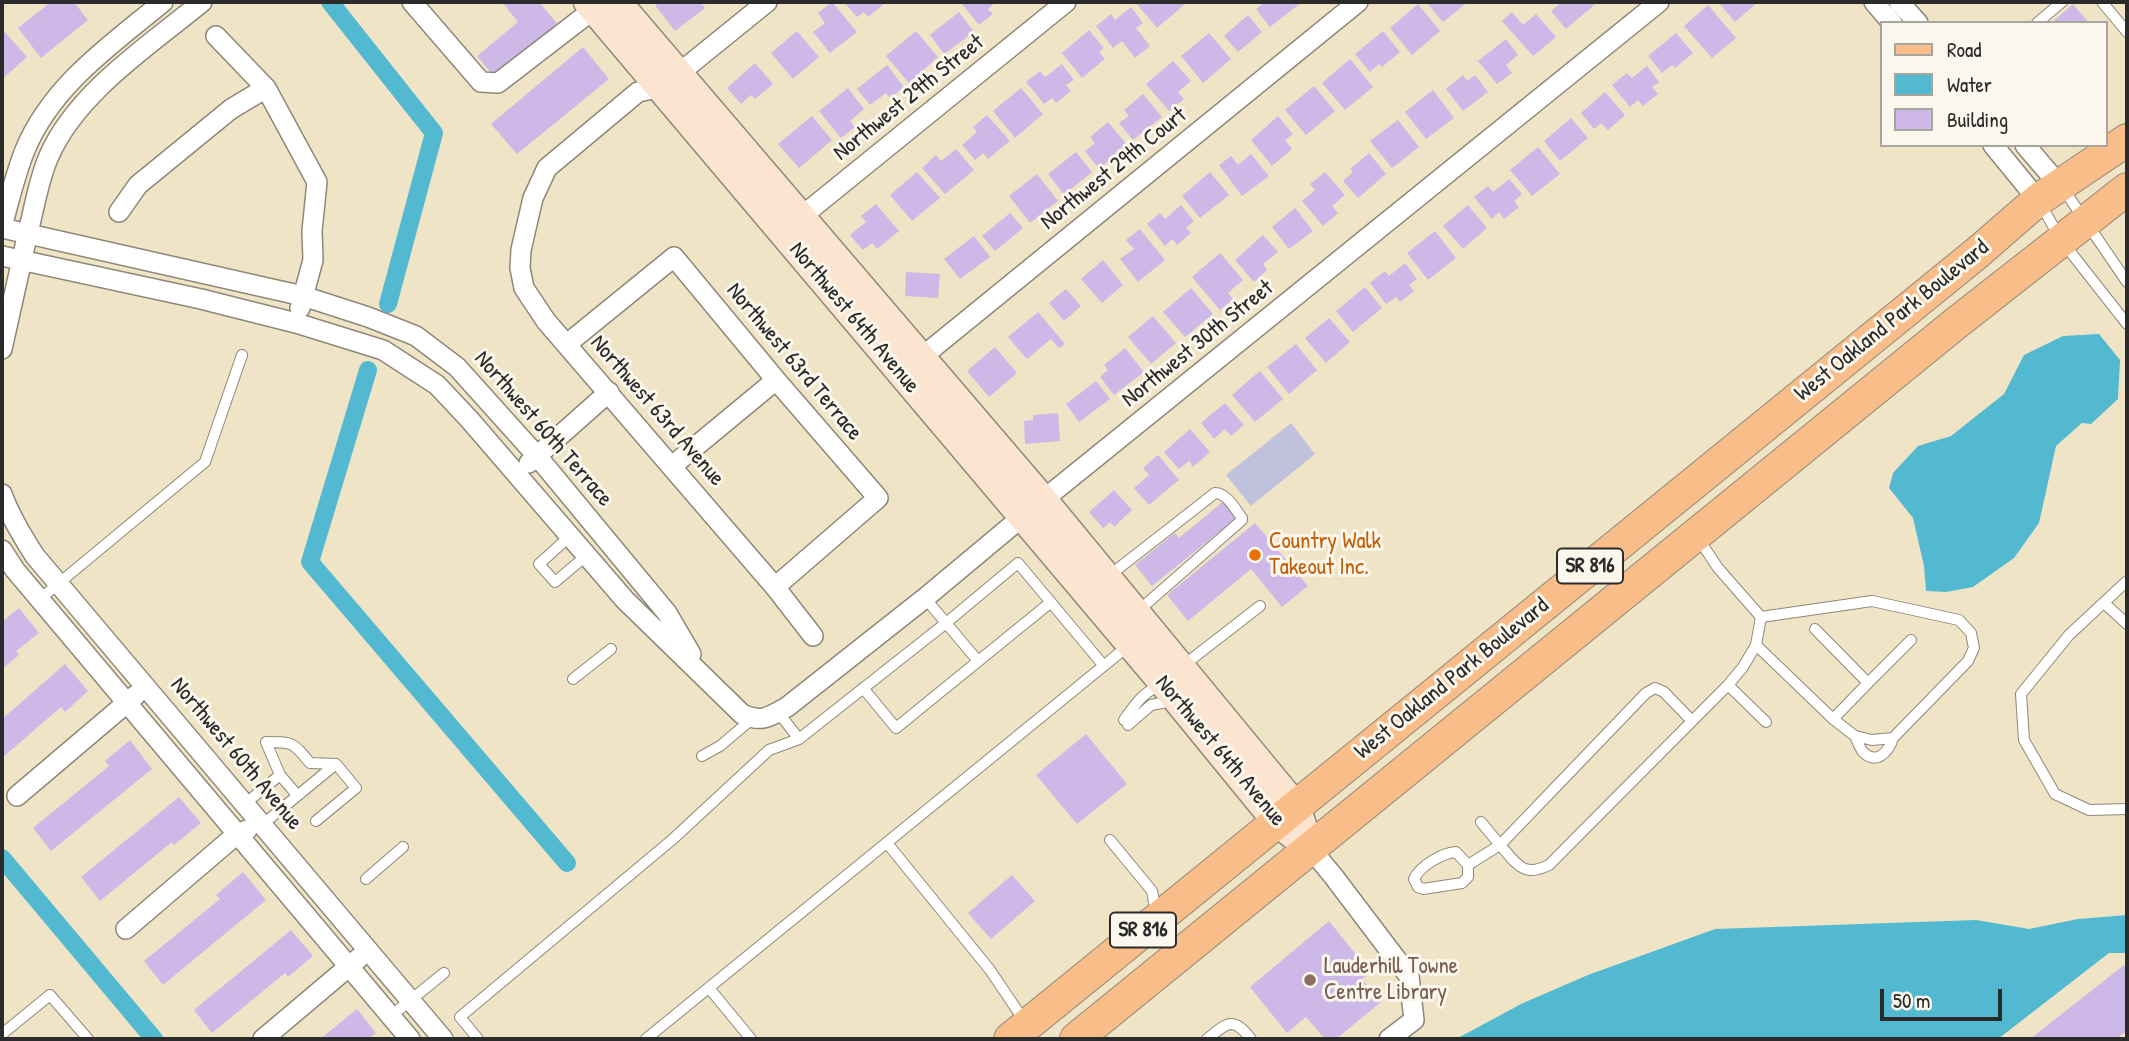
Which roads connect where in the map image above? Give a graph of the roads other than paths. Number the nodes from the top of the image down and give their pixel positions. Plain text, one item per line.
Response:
1 (163, 2) edge
2 (202, 2) edge
3 (412, 2) edge
4 (767, 2) edge
5 (1066, 2) edge
6 (1358, 2) edge
7 (1659, 2) edge
8 (1874, 2) edge
9 (1899, 2) edge
10 (2062, 2) edge
11 (2102, 2) edge
12 (600, 4) edge
13 (1890, 21) edge
14 (1916, 21) edge
15 (2039, 21) edge
16 (2127, 32) edge
17 (216, 36) dead end
18 (670, 81) junction
19 (266, 88) junction
20 (59, 93) junction
21 (80, 108) junction
22 (2127, 140) edge
23 (1995, 147) edge
24 (2026, 147) edge
25 (2127, 190) edge
26 (2049, 193) junction
27 (119, 212) dead end
28 (2086, 220) junction
29 (791, 225) junction
30 (2, 228) edge
31 (28, 234) junction
32 (2061, 240) junction
33 (2, 256) edge
34 (22, 260) junction
35 (2127, 282) edge
36 (303, 296) junction
37 (296, 323) junction
38 (2127, 324) edge
39 (567, 344) junction
40 (2, 349) edge
41 (242, 355) dead end
42 (911, 366) junction
43 (776, 380) junction
44 (609, 391) junction
45 (537, 456) junction
46 (1718, 463) junction
47 (673, 466) junction
48 (516, 474) junction
49 (2, 494) edge
50 (1032, 509) junction
51 (1658, 510) junction
52 (590, 520) junction
53 (1695, 534) junction
54 (570, 536) junction
55 (2, 550) edge
56 (587, 555) junction
57 (35, 556) junction
58 (1654, 568) junction
59 (8, 575) edge
60 (1107, 578) junction
61 (2127, 581) edge
62 (59, 583) junction
63 (775, 587) junction
64 (41, 598) junction
65 (925, 598) junction
66 (1051, 601) junction
67 (2104, 603) junction
68 (1260, 606) dead end
69 (1133, 610) junction
70 (1761, 617) junction
71 (946, 623) junction
72 (2127, 624) edge
73 (1815, 629) dead end
74 (813, 636) dead end
75 (1911, 640) dead end
76 (1756, 645) junction
77 (611, 649) dead end
78 (1136, 652) junction
79 (978, 661) junction
80 (1104, 666) junction
81 (702, 673) junction
82 (573, 679) dead end
83 (1868, 683) junction
84 (1728, 685) junction
85 (146, 686) junction
86 (1181, 686) junction
87 (863, 688) junction
88 (127, 703) junction
89 (765, 717) junction
90 (1833, 719) junction
91 (1692, 721) junction
92 (1766, 722) dead end
93 (1855, 736) junction
94 (799, 738) junction
95 (1894, 738) junction
96 (702, 757) dead end
97 (336, 764) junction
98 (281, 775) junction
99 (298, 795) junction
100 (17, 796) dead end
101 (246, 803) junction
102 (2127, 809) edge
103 (1286, 815) junction
104 (316, 821) dead end
105 (1481, 822) dead end
106 (263, 824) junction
107 (237, 834) junction
108 (1110, 840) dead end
109 (887, 843) junction
110 (1500, 845) junction
111 (403, 847) dead end
112 (1311, 849) junction
113 (1468, 865) junction
114 (366, 879) dead end
115 (1157, 919) junction
116 (126, 929) dead end
117 (368, 950) junction
118 (349, 967) junction
119 (444, 973) dead end
120 (709, 988) junction
121 (411, 1000) junction
122 (391, 1016) junction
123 (1019, 1032) edge
124 (2, 1034) edge
125 (440, 1038) edge
126 (88, 1039) edge
127 (263, 1039) edge
128 (410, 1039) edge
129 (478, 1039) edge
130 (646, 1039) edge
131 (751, 1039) edge
132 (1076, 1039) edge
133 (1207, 1039) edge
134 (1251, 1039) edge
135 (1389, 1039) edge

1 - 20 street
2 - 21 street
3 - 12 street
4 - 18 street, Northwest 63rd Avenue
5 - 29 street, Northwest 29th Street
6 - 42 street, Northwest 29th Court
7 - 50 street, Northwest 30th Street
8 - 13 street
9 - 14 street
10 - 15 lane
11 - 16 lane
12 - 18 street, Northwest 64th Avenue
17 - 19 street
18 - 29 street, Northwest 64th Avenue
18 - 39 street, Northwest 63rd Avenue
19 - 27 street
19 - 36 street
20 - 21 street
20 - 30 street
21 - 31 street
22 - 26 main road, West Oakland Park Boulevard / SR 816
23 - 26 street
24 - 26 street
25 - 28 main road, West Oakland Park Boulevard / SR 816
26 - 28 lane
26 - 32 lane
26 - 46 main road, West Oakland Park Boulevard / SR 816
28 - 32 main road, West Oakland Park Boulevard / SR 816
28 - 35 lane
29 - 42 street, Northwest 64th Avenue
30 - 31 street, Northwest 60th Terrace
31 - 34 street
31 - 36 street, Northwest 60th Terrace
32 - 38 lane
32 - 53 main road, West Oakland Park Boulevard / SR 816
33 - 34 street, Northwest 60th Terrace
34 - 37 street, Northwest 60th Terrace
34 - 40 street
36 - 37 street
36 - 45 street, Northwest 60th Terrace
37 - 48 street, Northwest 60th Terrace
39 - 43 street, Northwest 63rd Terrace
39 - 44 street, Northwest 63rd Avenue
41 - 62 lane
42 - 50 street, Northwest 64th Avenue
43 - 47 street
43 - 63 street, Northwest 63rd Terrace
44 - 45 street
44 - 47 street, Northwest 63rd Avenue
45 - 48 street
45 - 52 street, Northwest 60th Terrace
46 - 51 main road, West Oakland Park Boulevard / SR 816
46 - 53 main road
47 - 63 street, Northwest 63rd Avenue
48 - 54 street, Northwest 60th Terrace
49 - 57 street, Northwest 60th Avenue
50 - 60 street, Northwest 64th Avenue
50 - 65 street, Northwest 30th Street
50 - 78 street, Northwest 64th Avenue
51 - 58 main road
51 - 103 main road, West Oakland Park Boulevard / SR 816
52 - 54 street
52 - 81 street, Northwest 60th Terrace
53 - 58 main road, West Oakland Park Boulevard / SR 816
53 - 70 lane
54 - 56 street, Northwest 60th Terrace
54 - 56 lane
55 - 59 street
56 - 81 street, Northwest 60th Terrace
57 - 59 street
57 - 62 street, Northwest 60th Avenue
58 - 112 main road, West Oakland Park Boulevard / SR 816
59 - 64 street
60 - 69 street, Northwest 64th Avenue
60 - 69 lane
61 - 67 lane
62 - 64 lane
62 - 85 street, Northwest 60th Avenue
63 - 74 street, Northwest 63rd Avenue
64 - 88 street
65 - 71 lane
65 - 89 street, Northwest 30th Street
66 - 71 lane
66 - 79 lane
66 - 80 lane
67 - 72 lane
67 - 102 lane
68 - 86 lane
69 - 86 street, Northwest 64th Avenue
70 - 76 lane
70 - 95 lane
71 - 79 lane
71 - 87 lane
73 - 83 lane
75 - 83 lane
76 - 84 lane
76 - 90 lane
77 - 82 lane
78 - 80 lane
78 - 86 street
79 - 87 lane
80 - 109 lane
81 - 89 street, Northwest 60th Terrace
83 - 90 lane
84 - 91 lane
84 - 92 lane
85 - 88 street
85 - 101 street, Northwest 60th Avenue
86 - 86 lane
86 - 103 street, Northwest 64th Avenue
87 - 94 lane
88 - 100 street
88 - 107 street
89 - 94 lane
89 - 96 lane
90 - 93 lane
91 - 110 lane
91 - 110 lane
93 - 95 lane
93 - 95 lane
94 - 129 lane
97 - 98 lane
97 - 99 lane
97 - 104 lane
98 - 99 lane
98 - 101 lane
99 - 106 lane
101 - 106 street, Northwest 60th Avenue
103 - 112 street, Northwest 64th Avenue
103 - 115 main road, West Oakland Park Boulevard / SR 816
105 - 110 lane
106 - 107 street
106 - 117 street, Northwest 60th Avenue
107 - 116 street
107 - 118 street
108 - 115 lane
109 - 120 lane
109 - 123 lane
110 - 113 lane
111 - 114 lane
112 - 132 main road, West Oakland Park Boulevard / SR 816
112 - 135 street
113 - 113 lane
115 - 123 main road, West Oakland Park Boulevard / SR 816
117 - 118 street
117 - 121 street, Northwest 60th Avenue
118 - 122 street
118 - 127 street
119 - 121 lane
120 - 130 lane
120 - 131 lane
121 - 122 lane
121 - 125 street, Northwest 60th Avenue
122 - 128 street
124 - 126 lane
133 - 134 lane

